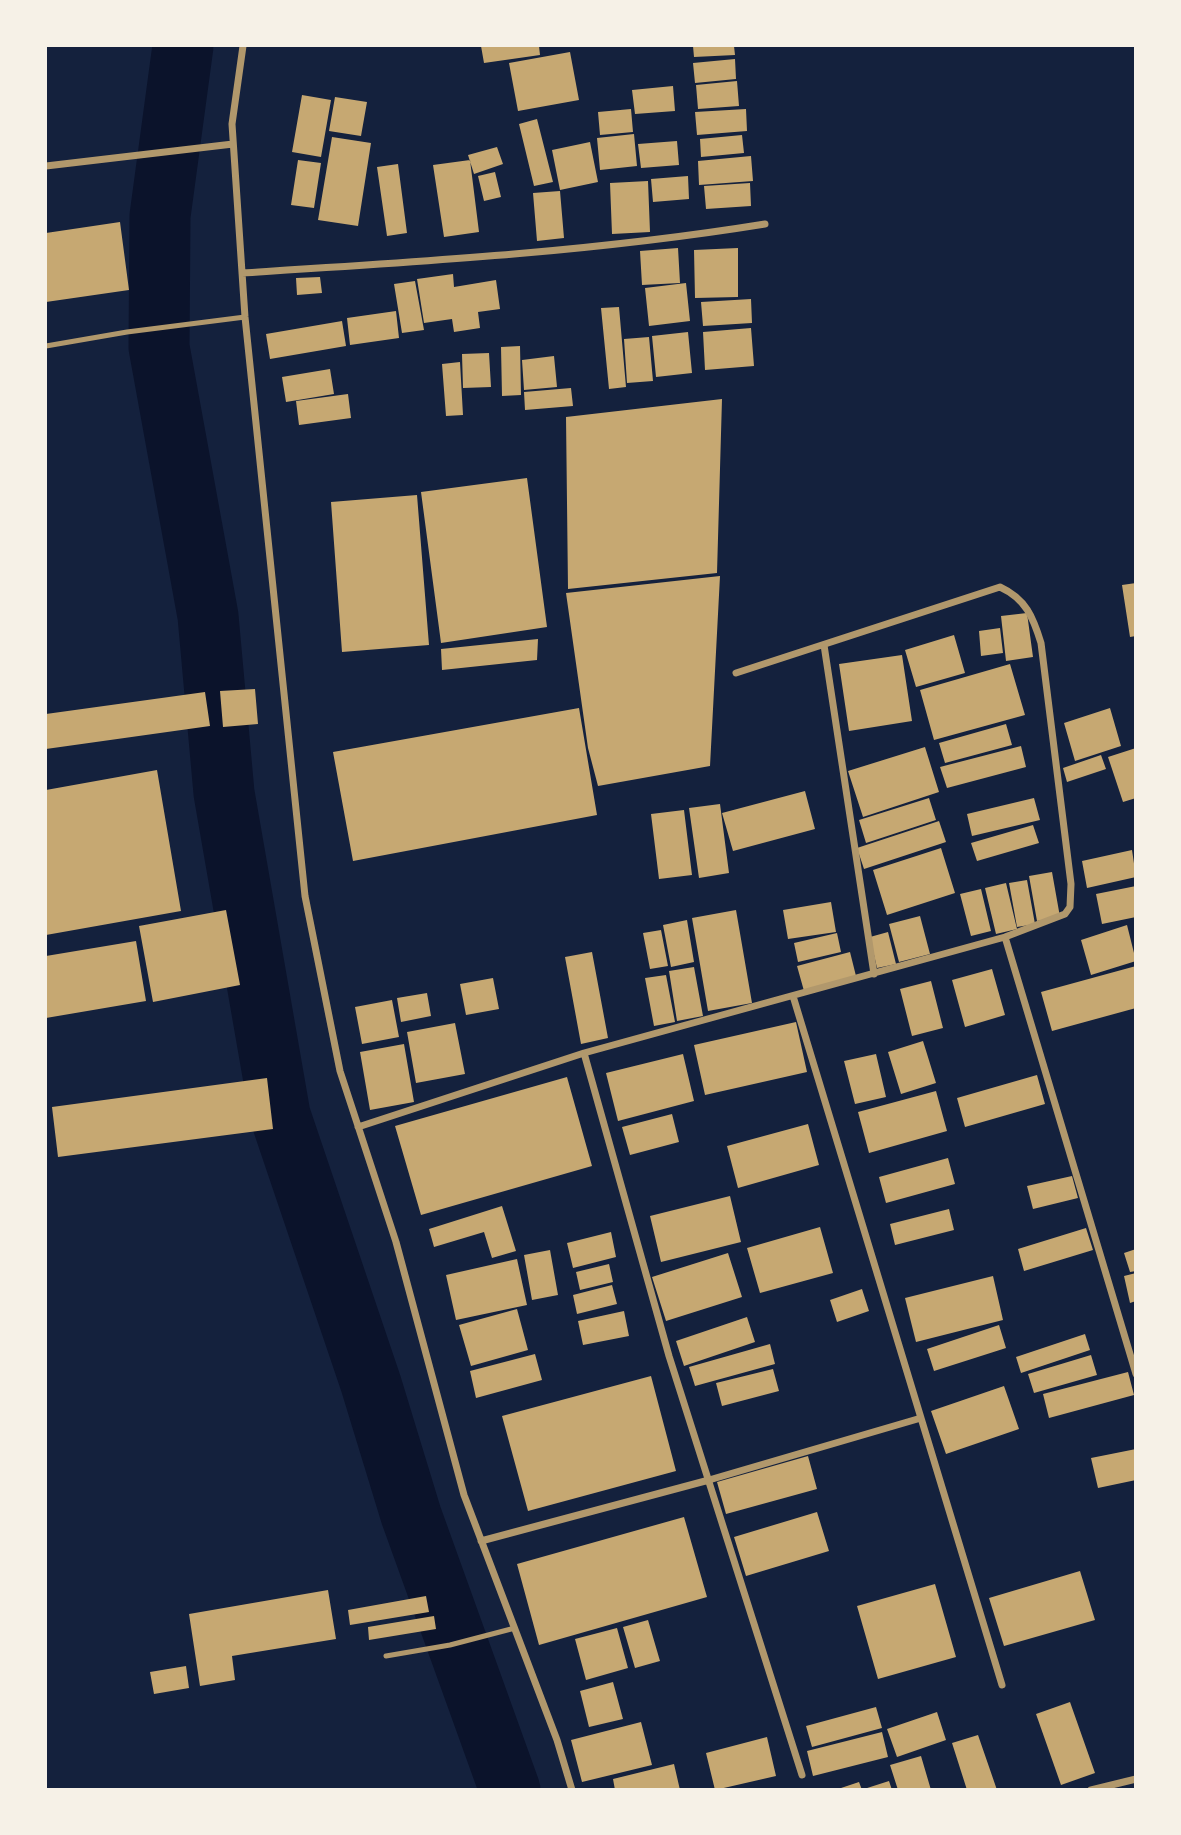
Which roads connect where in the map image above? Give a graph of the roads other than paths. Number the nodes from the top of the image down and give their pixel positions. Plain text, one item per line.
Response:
1 (243, 46) edge
2 (233, 144) junction
3 (46, 166) edge
4 (765, 224) dead end
5 (242, 273) junction
6 (245, 317) junction
7 (46, 346) edge
8 (824, 645) junction
9 (736, 673) dead end
10 (1006, 937) junction
11 (874, 974) junction
12 (793, 996) junction
13 (584, 1053) junction
14 (358, 1127) junction
15 (1136, 1374) edge
16 (921, 1418) junction
17 (709, 1480) junction
18 (481, 1541) junction
19 (514, 1628) junction
20 (386, 1656) dead end
21 (1002, 1685) dead end
22 (802, 1775) dead end
23 (1136, 1779) edge
24 (572, 1790) edge
25 (1091, 1790) edge

1 - 2 street
2 - 3 street
2 - 5 street
4 - 5 street
5 - 6 street
6 - 7 lane
6 - 14 street
8 - 9 street
8 - 10 street
8 - 11 street
10 - 11 street
10 - 15 street
11 - 12 street
12 - 13 street
12 - 16 street
13 - 14 street
13 - 17 street
14 - 18 street
16 - 17 street
16 - 21 street
17 - 18 street
17 - 22 street
18 - 19 street
19 - 20 lane
19 - 24 street
23 - 25 street

